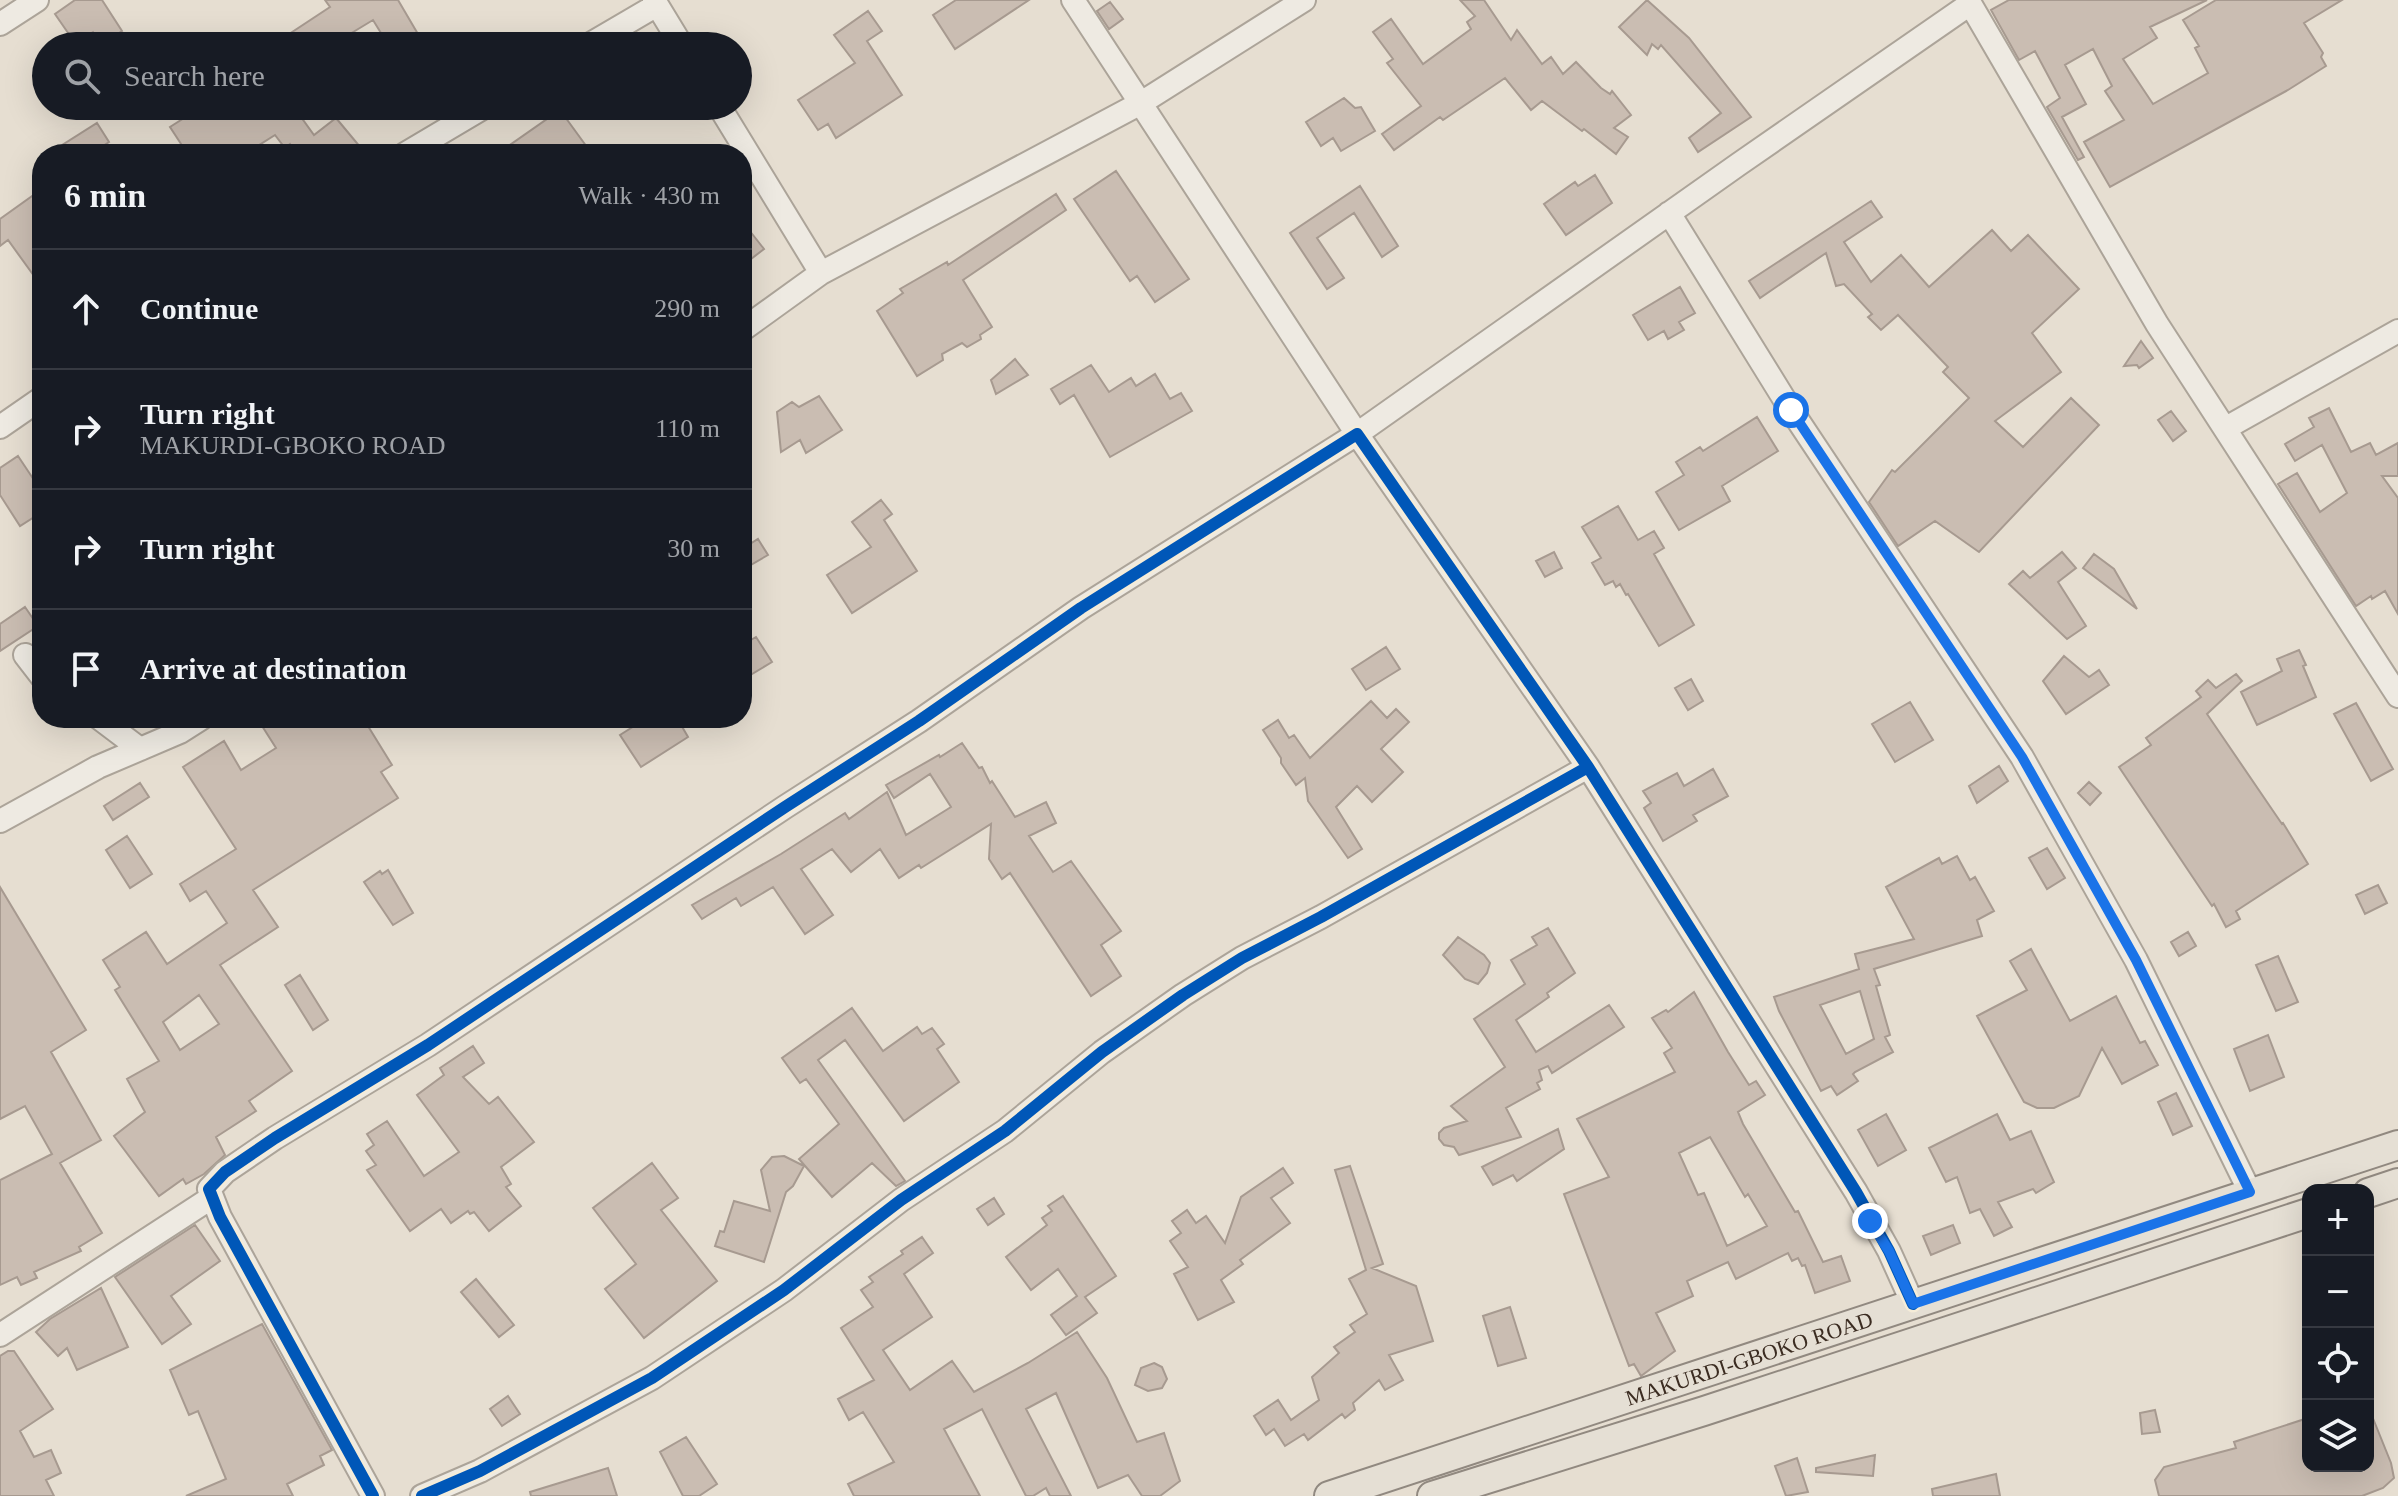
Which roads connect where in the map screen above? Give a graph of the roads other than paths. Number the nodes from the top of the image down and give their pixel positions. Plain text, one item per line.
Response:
1 (37, 0) edge
2 (1073, 0) edge
3 (1304, 0) edge
4 (656, 2) edge
5 (1969, 2) edge
6 (0, 24) edge
7 (609, 32) edge
8 (674, 32) edge
9 (1141, 103) junction
10 (462, 120) edge
11 (728, 120) edge
12 (422, 144) edge
13 (742, 144) edge
14 (752, 160) edge
15 (1669, 213) junction
16 (821, 273) junction
17 (752, 323) edge
18 (2398, 331) edge
19 (32, 405) edge
20 (0, 427) edge
21 (2226, 428) junction
22 (1357, 434) junction
23 (25, 655) dead end
24 (32, 664) edge
25 (2398, 696) edge
26 (112, 728) edge
27 (186, 728) edge
28 (140, 749) junction
29 (1588, 767) junction
30 (0, 821) edge
31 (2398, 1145) edge
32 (2398, 1183) edge
33 (2374, 1191) edge
34 (2250, 1192) junction
35 (211, 1198) junction
36 (2302, 1215) edge
37 (1913, 1304) junction
38 (0, 1335) edge
39 (373, 1496) edge
40 (422, 1496) edge
41 (1329, 1496) edge
42 (1432, 1496) edge

1 - 6 street
2 - 9 street
3 - 9 street
4 - 7 street
4 - 8 street
5 - 15 street
5 - 21 street
9 - 16 street
9 - 22 street
10 - 12 street
11 - 13 street
14 - 16 street
15 - 22 street
15 - 34 street
16 - 17 street
18 - 21 street
19 - 20 street
21 - 25 street
22 - 29 street
22 - 35 street
23 - 24 street
26 - 28 street
27 - 28 street
28 - 30 street
29 - 37 street
29 - 40 street
31 - 34 main road, MAKURDI-GBOKO ROAD
32 - 33 main road
34 - 37 main road, MAKURDI-GBOKO ROAD
35 - 38 street
35 - 39 street
36 - 42 main road
37 - 41 main road, MAKURDI-GBOKO ROAD

